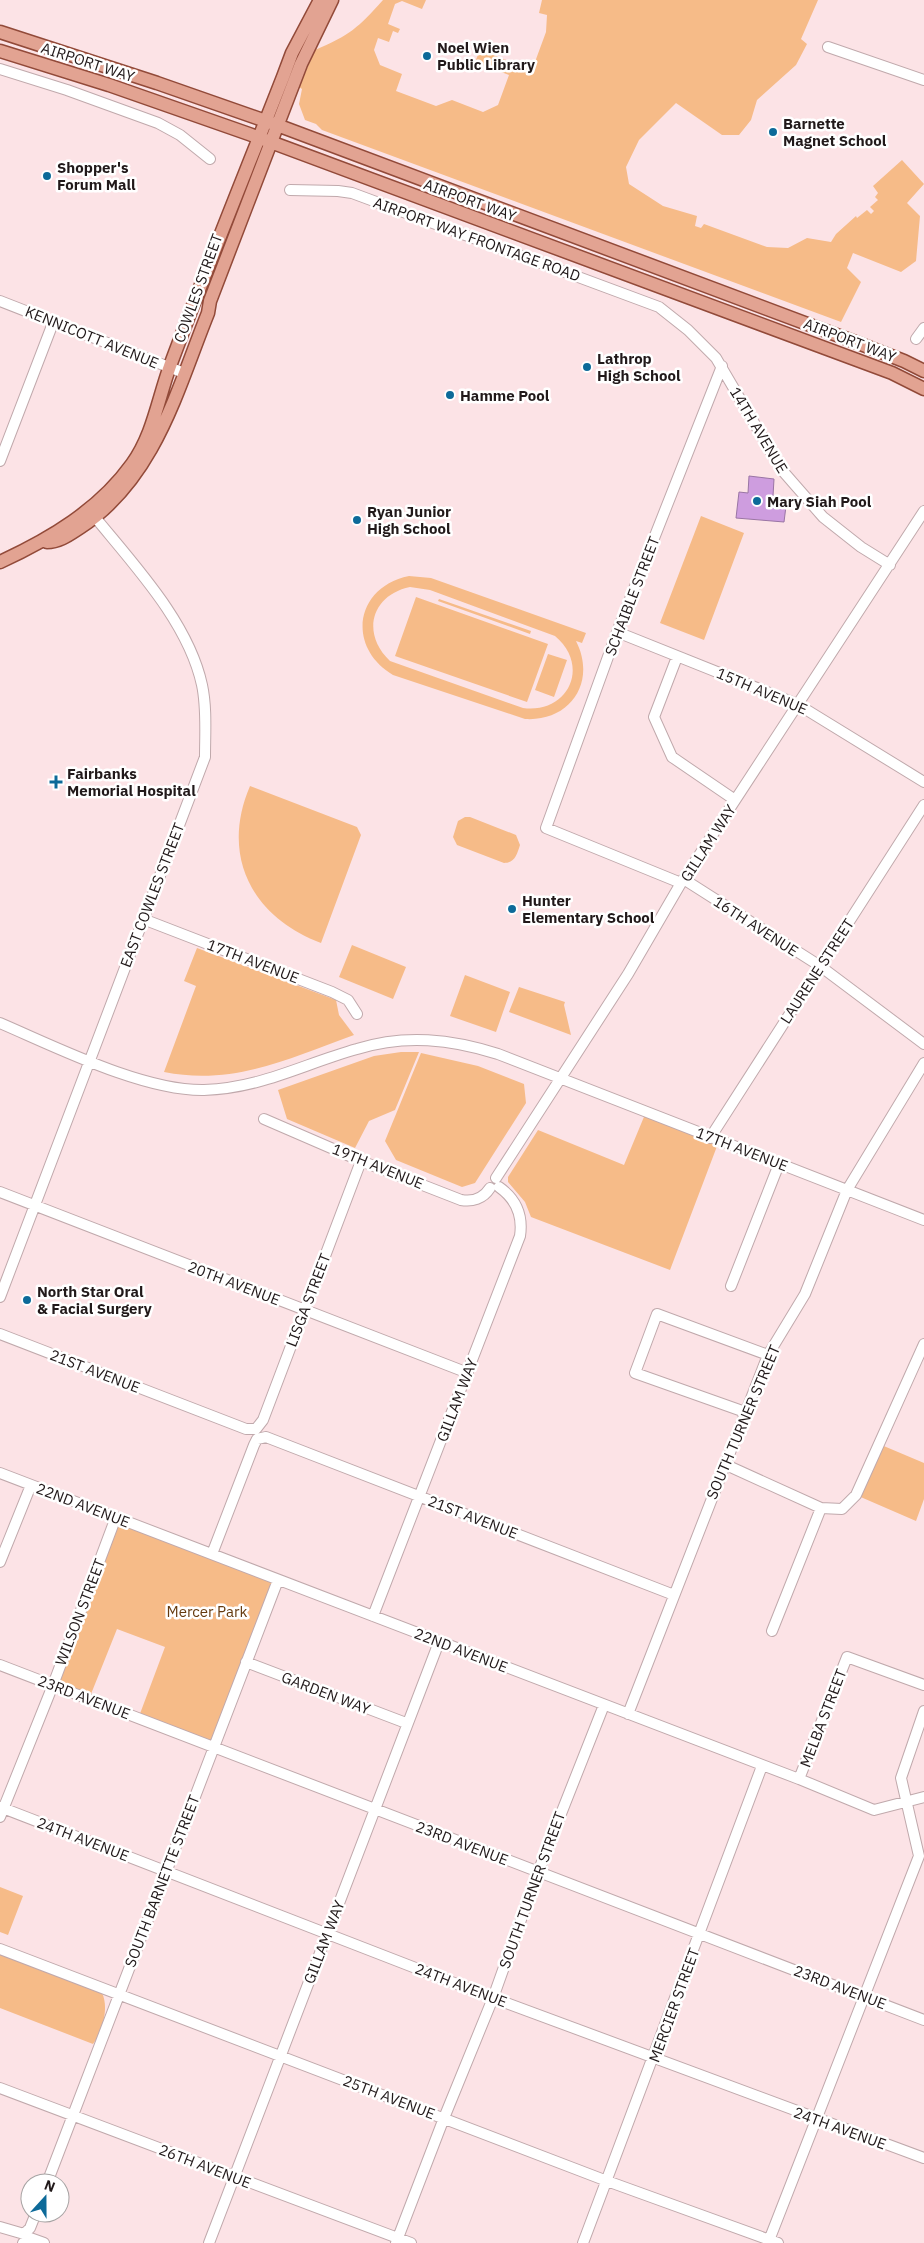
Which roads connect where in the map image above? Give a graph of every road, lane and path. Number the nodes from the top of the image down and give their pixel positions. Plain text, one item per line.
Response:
1 (320, 0) edge
2 (332, 0) edge
3 (0, 32) edge
4 (828, 47) dead end
5 (0, 51) edge
6 (0, 69) edge
7 (924, 80) edge
8 (271, 123) junction
9 (265, 141) junction
10 (210, 159) dead end
11 (290, 190) dead end
12 (0, 301) edge
13 (659, 308) joint
14 (53, 323) junction
15 (924, 328) edge
16 (916, 339) dead end
17 (722, 366) junction
18 (169, 367) junction
19 (924, 371) edge
20 (184, 373) junction
21 (924, 390) edge
22 (0, 462) edge
23 (924, 511) edge
24 (92, 513) junction
25 (0, 562) edge
26 (890, 565) junction
27 (617, 632) junction
28 (678, 657) junction
29 (797, 704) junction
30 (924, 782) edge
31 (735, 800) junction
32 (924, 805) edge
33 (546, 828) joint
34 (683, 882) junction
35 (143, 919) junction
36 (820, 966) junction
37 (357, 1014) dead end
38 (0, 1023) edge
39 (924, 1044) edge
40 (90, 1061) junction
41 (924, 1062) edge
42 (560, 1078) junction
43 (264, 1119) dead end
44 (710, 1138) junction
45 (361, 1161) junction
46 (779, 1164) junction
47 (495, 1185) junction
48 (847, 1190) junction
49 (0, 1192) edge
50 (35, 1206) junction
51 (924, 1220) edge
52 (731, 1286) dead end
53 (0, 1297) edge
54 (305, 1310) junction
55 (0, 1334) edge
56 (924, 1344) edge
57 (768, 1355) junction
58 (468, 1373) junction
59 (745, 1412) junction
60 (246, 1428) joint
61 (724, 1464) junction
62 (0, 1473) edge
63 (31, 1485) junction
64 (420, 1496) junction
65 (821, 1508) junction
66 (116, 1517) junction
67 (212, 1554) junction
68 (0, 1562) edge
69 (278, 1580) junction
70 (674, 1595) junction
71 (373, 1616) junction
72 (772, 1631) dead end
73 (439, 1642) junction
74 (246, 1662) junction
75 (0, 1666) edge
76 (53, 1685) junction
77 (924, 1685) edge
78 (604, 1705) junction
79 (924, 1711) edge
80 (628, 1714) junction
81 (406, 1723) junction
82 (214, 1747) junction
83 (762, 1766) junction
84 (799, 1779) junction
85 (924, 1797) edge
86 (905, 1801) junction
87 (376, 1810) junction
88 (1, 1811) edge
89 (166, 1871) junction
90 (538, 1872) junction
91 (328, 1933) junction
92 (700, 1934) junction
93 (0, 1948) edge
94 (119, 1994) junction
95 (863, 1996) junction
96 (493, 1998) junction
97 (924, 2020) edge
98 (280, 2054) junction
99 (654, 2058) junction
100 (0, 2088) edge
101 (73, 2115) junction
102 (444, 2118) junction
103 (816, 2120) junction
104 (924, 2158) edge
105 (50, 2173) edge
106 (233, 2176) junction
107 (607, 2181) junction
108 (32, 2223) edge
109 (0, 2227) edge
110 (397, 2240) edge
111 (41, 2242) edge
112 (772, 2242) edge
113 (23, 2243) edge
114 (209, 2243) edge
115 (411, 2243) edge
116 (583, 2243) edge

1 - 8 main road, COWLES STREET
2 - 8 main road, COWLES STREET
3 - 8 main road, AIRPORT WAY
4 - 7 street
5 - 9 main road, AIRPORT WAY
6 - 10 street
8 - 9 main road, COWLES STREET
8 - 19 main road, AIRPORT WAY
9 - 18 main road, COWLES STREET
9 - 20 main road, COWLES STREET
9 - 21 main road, AIRPORT WAY
11 - 13 street, AIRPORT WAY FRONTAGE ROAD
12 - 14 street, KENNICOTT AVENUE
13 - 17 street, 14TH AVENUE
14 - 18 street, KENNICOTT AVENUE
14 - 22 street
15 - 16 street
17 - 26 street, 14TH AVENUE
17 - 27 street, SCHAIBLE STREET
18 - 20 street, KENNICOTT AVENUE
18 - 24 main road, COWLES STREET
20 - 24 main road, COWLES STREET
23 - 26 street, GILLAM WAY
24 - 25 main road
24 - 35 street, EAST COWLES STREET
26 - 29 street, GILLAM WAY
27 - 28 street, 15TH AVENUE
27 - 33 street, SCHAIBLE STREET
28 - 29 street, 15TH AVENUE
28 - 31 street
29 - 30 street, 15TH AVENUE
29 - 31 street, GILLAM WAY
31 - 34 street, GILLAM WAY
32 - 36 street, LAURENE STREET
33 - 34 street, 16TH AVENUE
34 - 36 street, 16TH AVENUE
34 - 42 street, GILLAM WAY
35 - 37 street, 17TH AVENUE
35 - 40 street, EAST COWLES STREET
36 - 39 street, 16TH AVENUE
36 - 44 street, LAURENE STREET
38 - 40 street
40 - 42 street, 17TH AVENUE
40 - 50 street, EAST COWLES STREET
41 - 48 street, SOUTH TURNER STREET
42 - 44 street, 17TH AVENUE
42 - 47 street, GILLAM WAY
43 - 45 street, 19TH AVENUE
44 - 46 street, 17TH AVENUE
45 - 47 street, 19TH AVENUE
45 - 54 street, LISGA STREET
46 - 48 street, 17TH AVENUE
46 - 52 street
47 - 58 street, GILLAM WAY
48 - 51 street, 17TH AVENUE
48 - 57 street, SOUTH TURNER STREET
49 - 50 street, 20TH AVENUE
50 - 53 street, EAST COWLES STREET
50 - 54 street, 20TH AVENUE
54 - 58 street, 20TH AVENUE
54 - 60 street, LISGA STREET
55 - 60 street, 21ST AVENUE
56 - 65 street
57 - 59 street, SOUTH TURNER STREET
57 - 59 street
58 - 64 street, GILLAM WAY
59 - 61 street, SOUTH TURNER STREET
61 - 65 street
61 - 70 street, SOUTH TURNER STREET
62 - 63 street, 22ND AVENUE
63 - 66 street, 22ND AVENUE
63 - 68 street
64 - 67 street, 21ST AVENUE
64 - 70 street, 21ST AVENUE
64 - 71 street, GILLAM WAY
65 - 72 street
66 - 67 street, 22ND AVENUE
66 - 76 street, WILSON STREET
67 - 69 street, 22ND AVENUE
69 - 71 street, 22ND AVENUE
69 - 74 street, SOUTH BARNETTE STREET
70 - 80 street, SOUTH TURNER STREET
71 - 73 street, 22ND AVENUE
73 - 78 street, 22ND AVENUE
73 - 81 street, GILLAM WAY
74 - 81 street, GARDEN WAY
74 - 82 street, SOUTH BARNETTE STREET
75 - 76 street, 23RD AVENUE
76 - 82 street, 23RD AVENUE
76 - 88 street, WILSON STREET
77 - 84 street, MELBA STREET
78 - 80 street, 22ND AVENUE
78 - 90 street, SOUTH TURNER STREET
79 - 86 street
80 - 83 street, 22ND AVENUE
81 - 87 street, GILLAM WAY
82 - 87 street, 23RD AVENUE
82 - 89 street, SOUTH BARNETTE STREET
83 - 84 street, 22ND AVENUE
83 - 92 street, MERCIER STREET
84 - 86 street, 22ND AVENUE
85 - 86 street, 22ND AVENUE
86 - 95 street
87 - 90 street, 23RD AVENUE
87 - 91 street, GILLAM WAY
88 - 89 street, 24TH AVENUE
89 - 91 street, 24TH AVENUE
89 - 94 street, SOUTH BARNETTE STREET
90 - 92 street, 23RD AVENUE
90 - 96 street, SOUTH TURNER STREET
91 - 96 street, 24TH AVENUE
91 - 98 street, GILLAM WAY
92 - 95 street, 23RD AVENUE
92 - 99 street, MERCIER STREET
93 - 94 street, 25TH AVENUE
94 - 98 street, 25TH AVENUE
94 - 101 street, SOUTH BARNETTE STREET
95 - 97 street, 23RD AVENUE
95 - 103 street
96 - 99 street, 24TH AVENUE
96 - 102 street, SOUTH TURNER STREET
98 - 102 street, 25TH AVENUE
98 - 106 street, GILLAM WAY
99 - 103 street, 24TH AVENUE
99 - 107 street, MERCIER STREET
100 - 101 street, 26TH AVENUE
101 - 105 street, SOUTH BARNETTE STREET
101 - 106 street, 26TH AVENUE
102 - 107 street, 25TH AVENUE
102 - 110 street, SOUTH TURNER STREET
103 - 104 street, 24TH AVENUE
103 - 112 street
106 - 110 street, 26TH AVENUE
106 - 114 street, GILLAM WAY
107 - 112 street, 25TH AVENUE
107 - 116 street, MERCIER STREET
108 - 109 street
110 - 115 street, 26TH AVENUE
111 - 113 street

